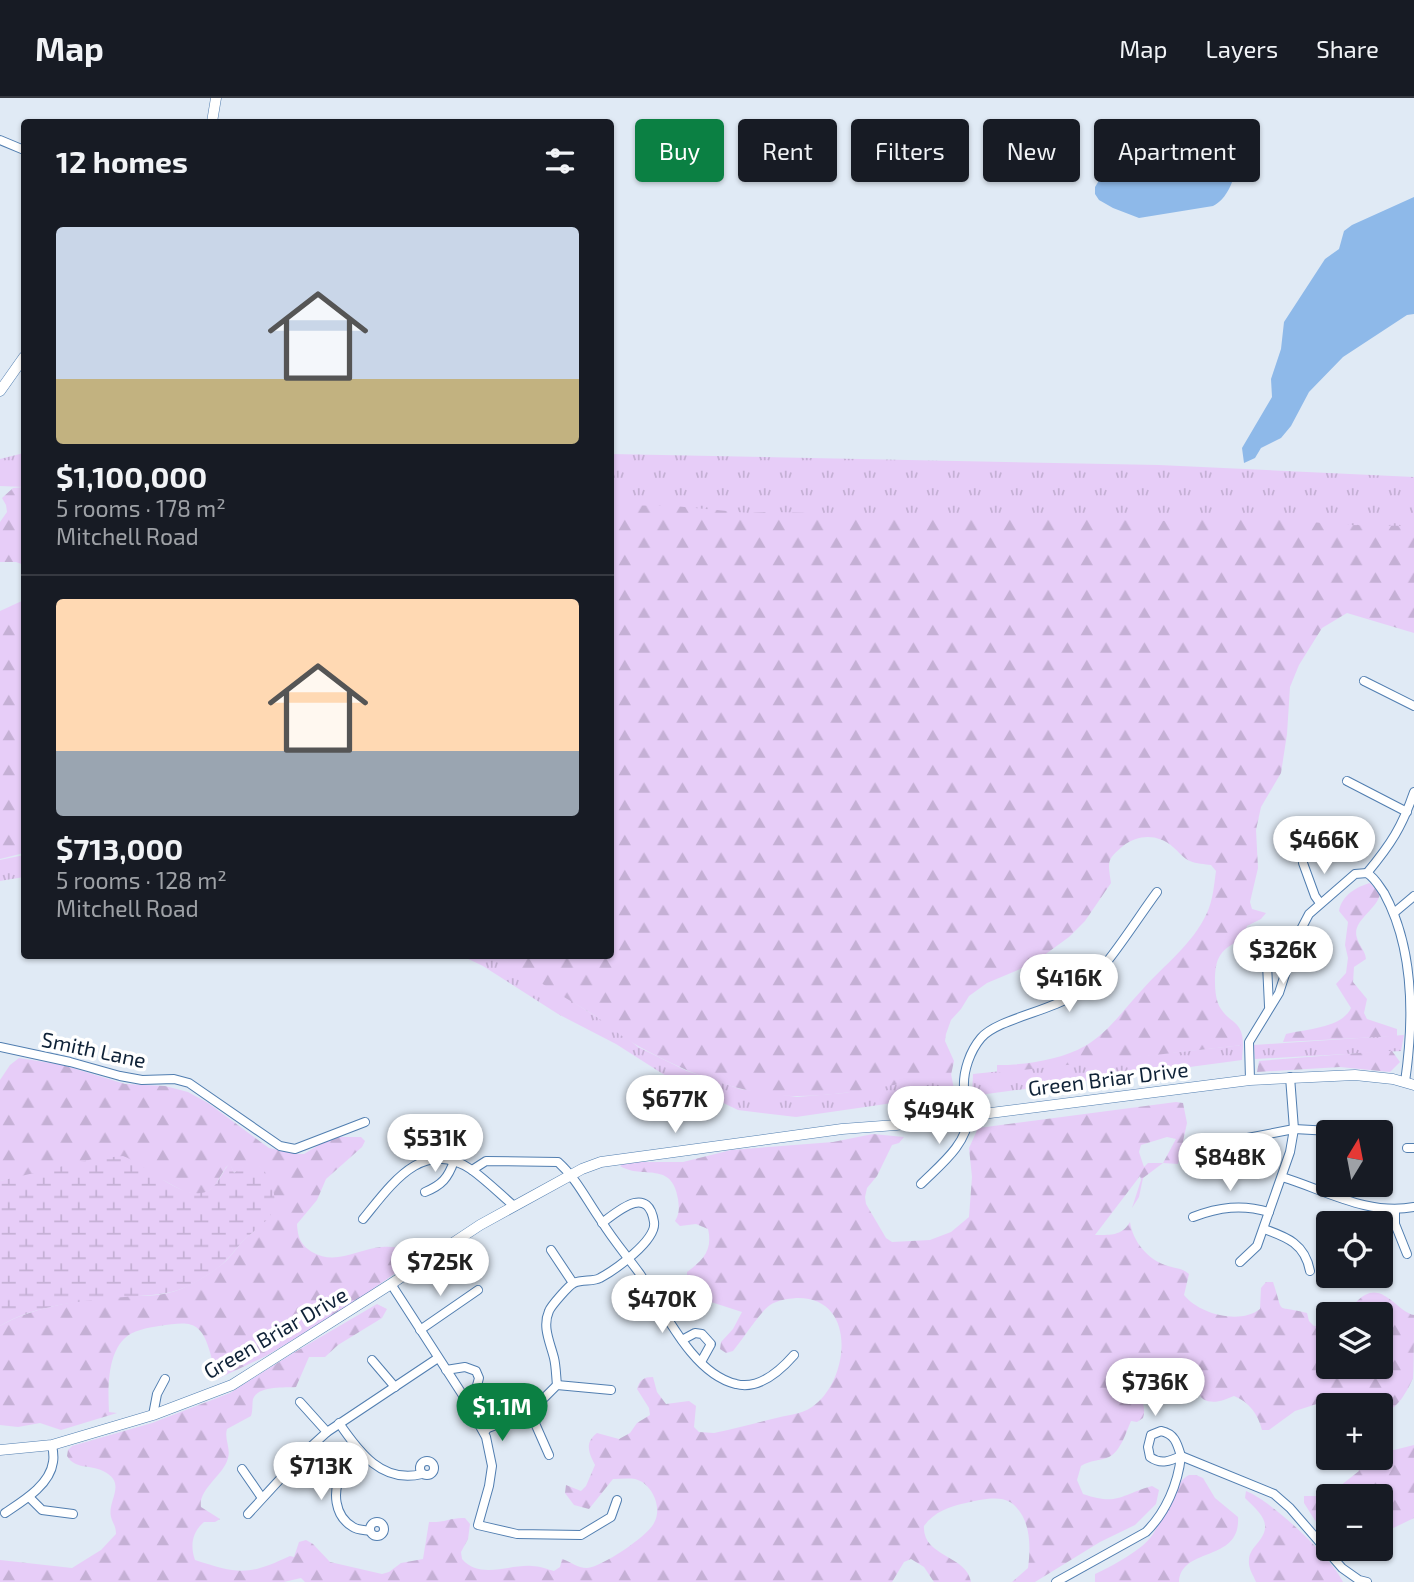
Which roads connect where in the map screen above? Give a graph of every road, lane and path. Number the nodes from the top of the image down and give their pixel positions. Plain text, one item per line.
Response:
1 (216, 98) edge
2 (212, 119) edge
3 (0, 141) edge
4 (21, 149) edge
5 (21, 361) edge
6 (0, 391) edge
7 (1364, 681) dead end
8 (1414, 706) edge
9 (1347, 781) dead end
10 (1414, 792) edge
11 (1407, 812) junction
12 (1303, 863) dead end
13 (1367, 873) junction
14 (1157, 892) dead end
15 (1414, 896) edge
16 (1320, 902) junction
17 (1395, 912) junction
18 (1267, 964) dead end
19 (1414, 984) edge
20 (1269, 1009) junction
21 (0, 1047) edge
22 (1290, 1077) junction
23 (1250, 1080) junction
24 (1409, 1084) edge
25 (969, 1115) junction
26 (365, 1122) dead end
27 (1294, 1129) junction
28 (1316, 1130) edge
29 (1237, 1140) dead end
30 (454, 1161) junction
31 (472, 1170) junction
32 (572, 1175) junction
33 (1282, 1177) junction
34 (921, 1184) dead end
35 (425, 1192) dead end
36 (514, 1206) junction
37 (1414, 1207) edge
38 (1395, 1210) junction
39 (1269, 1212) junction
40 (1193, 1217) dead end
41 (363, 1219) dead end
42 (602, 1223) junction
43 (1264, 1229) junction
44 (551, 1250) dead end
45 (1407, 1254) dead end
46 (628, 1258) junction
47 (1240, 1262) dead end
48 (1310, 1271) dead end
49 (573, 1283) junction
50 (391, 1284) junction
51 (478, 1290) dead end
52 (420, 1330) junction
53 (682, 1340) junction
54 (794, 1355) dead end
55 (438, 1358) junction
56 (372, 1360) dead end
57 (701, 1363) junction
58 (446, 1370) junction
59 (166, 1379) dead end
60 (558, 1385) junction
61 (395, 1387) junction
62 (611, 1390) dead end
63 (464, 1397) junction
64 (300, 1402) dead end
65 (530, 1412) junction
66 (153, 1415) junction
67 (339, 1423) junction
68 (327, 1432) junction
69 (484, 1432) junction
70 (52, 1445) junction
71 (0, 1450) edge
72 (361, 1452) junction
73 (549, 1455) dead end
74 (1181, 1456) junction
75 (242, 1469) dead end
76 (422, 1474) dead end
77 (29, 1497) junction
78 (262, 1498) junction
79 (617, 1500) dead end
80 (5, 1513) dead end
81 (74, 1514) dead end
82 (248, 1514) dead end
83 (370, 1531) dead end
84 (1056, 1582) edge
85 (1367, 1582) edge

1 - 2 street
3 - 4 street
5 - 6 street
7 - 8 street
9 - 11 street
10 - 11 street
11 - 13 street
12 - 16 street
13 - 16 street
13 - 17 street
14 - 25 street
15 - 17 street
16 - 20 street
17 - 19 street
18 - 20 street
19 - 24 street
20 - 23 street
21 - 26 street, Smith Lane
22 - 23 street, Green Briar Drive
22 - 24 street, Green Briar Drive
22 - 27 street
23 - 25 street, Green Briar Drive
25 - 32 street, Green Briar Drive
25 - 34 street
27 - 28 street
27 - 29 street
27 - 33 street
30 - 31 street
30 - 35 street
30 - 41 street
31 - 32 street
31 - 36 street
32 - 36 street, Green Briar Drive
32 - 42 street
33 - 38 street
33 - 39 street
36 - 50 street, Green Briar Drive
37 - 38 street
38 - 45 street
39 - 40 street
39 - 43 street
42 - 46 street
42 - 46 street
43 - 47 street
43 - 48 street
44 - 49 street
46 - 49 street
46 - 53 street
49 - 60 street
50 - 52 street
50 - 66 street, Green Briar Drive
51 - 52 street
52 - 55 street
53 - 57 street
53 - 57 street
54 - 57 street
55 - 58 street
55 - 61 street
56 - 61 street
58 - 63 street
58 - 63 street
59 - 66 street
60 - 62 street
60 - 65 street
61 - 67 street
63 - 69 street
64 - 68 street
65 - 69 street
65 - 73 street
66 - 70 street, Green Briar Drive
67 - 68 street
67 - 72 street
68 - 78 street
69 - 79 street
70 - 71 street, Green Briar Drive
70 - 77 street
72 - 76 street
72 - 83 street
74 - 74 street
74 - 84 street
74 - 85 street
75 - 78 street
77 - 80 street
77 - 81 street
78 - 82 street

